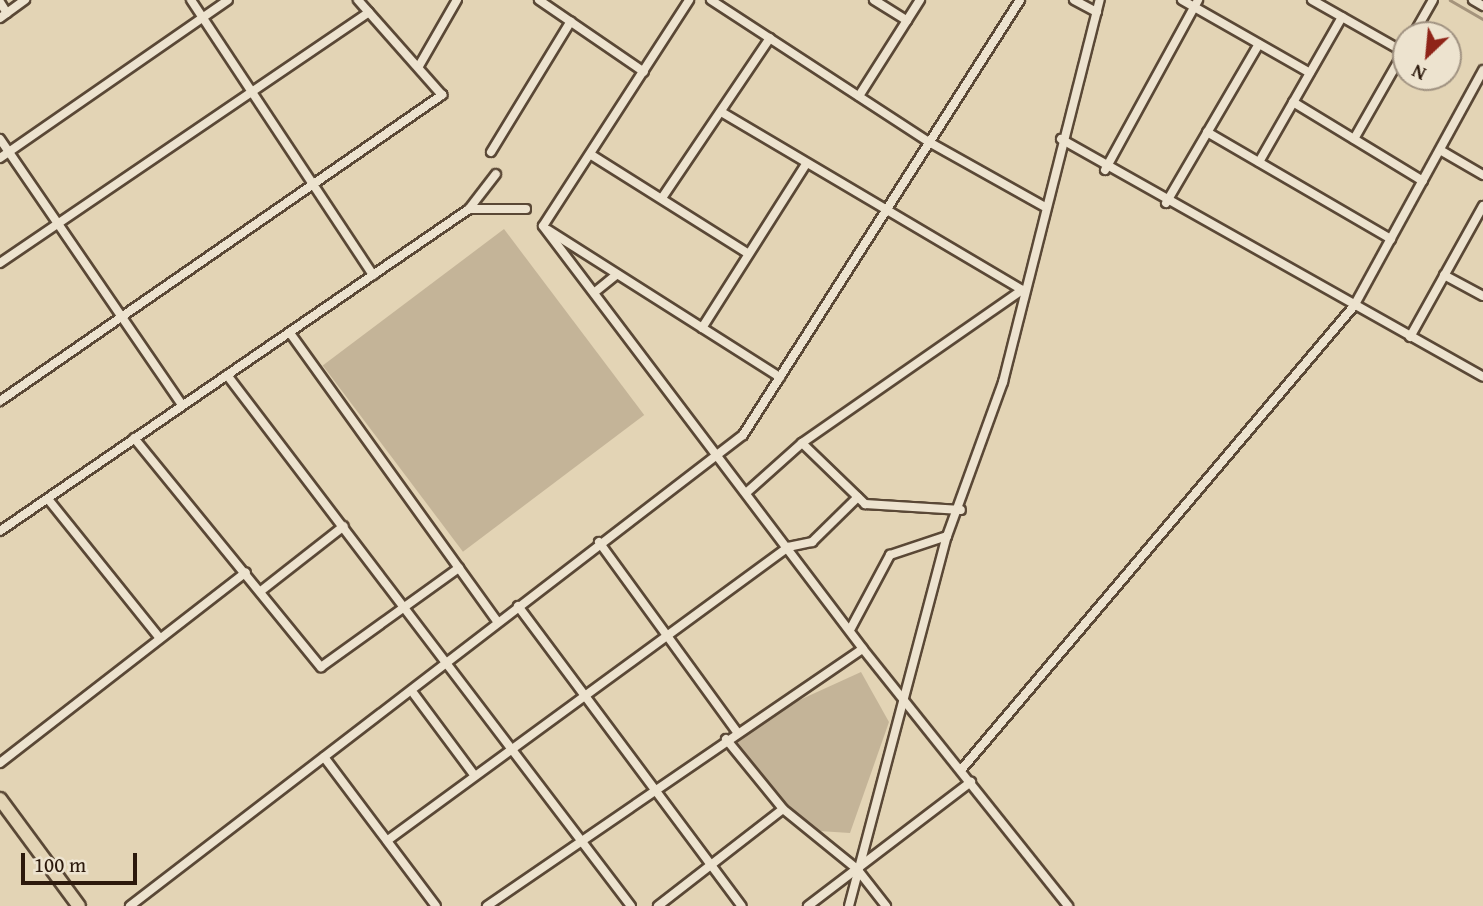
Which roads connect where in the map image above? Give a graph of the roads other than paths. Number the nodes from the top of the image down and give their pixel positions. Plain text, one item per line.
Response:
1 (25, 0) edge
2 (191, 0) edge
3 (228, 0) edge
4 (457, 0) edge
5 (539, 0) edge
6 (689, 0) edge
7 (711, 0) edge
8 (874, 0) edge
9 (920, 0) edge
10 (1020, 0) edge
11 (1074, 0) edge
12 (1100, 0) edge
13 (1182, 0) edge
14 (1312, 0) edge
15 (1433, 0) edge
16 (1473, 0) edge
17 (360, 1) edge
18 (0, 2) edge
19 (1196, 4) edge
20 (1483, 6) edge
21 (369, 12) junction
22 (1097, 12) junction
23 (4, 15) edge
24 (203, 17) junction
25 (1342, 17) junction
26 (571, 21) junction
27 (906, 21) junction
28 (1421, 21) edge
29 (770, 38) junction
30 (1392, 43) edge
31 (1259, 44) junction
32 (419, 66) junction
33 (1483, 70) edge
34 (644, 72) junction
35 (1310, 73) junction
36 (1392, 73) edge
37 (1474, 88) junction
38 (252, 91) junction
39 (1483, 93) edge
40 (859, 96) junction
41 (1293, 102) junction
42 (723, 113) junction
43 (1207, 132) junction
44 (0, 139) edge
45 (1060, 139) junction
46 (1354, 139) junction
47 (929, 142) junction
48 (1440, 150) junction
49 (9, 152) junction
50 (491, 152) dead end
51 (593, 156) junction
52 (0, 158) edge
53 (1259, 162) junction
54 (805, 166) junction
55 (1105, 170) junction
56 (496, 174) dead end
57 (1483, 175) edge
58 (1423, 181) junction
59 (314, 184) junction
60 (662, 198) junction
61 (1166, 203) junction
62 (1043, 206) junction
63 (1483, 206) edge
64 (469, 209) junction
65 (526, 209) dead end
66 (884, 213) junction
67 (60, 226) junction
68 (543, 226) junction
69 (1391, 239) junction
70 (747, 253) junction
71 (0, 263) edge
72 (617, 274) junction
73 (373, 275) junction
74 (1444, 275) junction
75 (1022, 290) junction
76 (594, 292) junction
77 (1483, 296) edge
78 (1354, 306) junction
79 (124, 316) junction
80 (702, 328) junction
81 (290, 333) junction
82 (1410, 337) junction
83 (227, 375) junction
84 (780, 377) junction
85 (1483, 377) edge
86 (0, 400) edge
87 (182, 405) junction
88 (134, 439) junction
89 (802, 443) junction
90 (714, 453) junction
91 (746, 494) junction
92 (858, 498) junction
93 (48, 499) junction
94 (961, 510) junction
95 (344, 526) junction
96 (0, 531) edge
97 (947, 536) junction
98 (599, 542) junction
99 (788, 547) junction
100 (459, 568) junction
101 (246, 572) junction
102 (261, 591) junction
103 (406, 606) junction
104 (518, 606) junction
105 (498, 622) junction
106 (851, 628) junction
107 (668, 635) junction
108 (158, 636) junction
109 (863, 649) junction
110 (450, 665) junction
111 (414, 694) junction
112 (902, 694) junction
113 (585, 696) junction
114 (737, 732) junction
115 (726, 739) junction
116 (512, 749) junction
117 (324, 758) junction
118 (0, 763) edge
119 (961, 770) junction
120 (475, 776) junction
121 (971, 782) junction
122 (656, 794) junction
123 (0, 799) edge
124 (783, 810) junction
125 (387, 841) junction
126 (578, 844) junction
127 (711, 865) junction
128 (857, 869) junction
129 (79, 906) edge
130 (130, 906) edge
131 (436, 906) edge
132 (487, 906) edge
133 (631, 906) edge
134 (658, 906) edge
135 (742, 906) edge
136 (807, 906) edge
137 (849, 906) edge
138 (886, 906) edge
139 (1068, 906) edge

1 - 23 street
2 - 24 street
3 - 24 street
4 - 32 street
5 - 26 street
6 - 34 street
7 - 29 street
8 - 27 street
9 - 27 street
10 - 47 street
11 - 22 street
12 - 22 street
13 - 19 street
14 - 25 street
15 - 28 street
16 - 20 street
17 - 21 street
18 - 23 street
19 - 31 street
19 - 55 street
21 - 32 street
21 - 38 street
22 - 45 street
24 - 38 street
24 - 49 street
25 - 30 street
25 - 35 street
26 - 34 street
26 - 50 street
27 - 40 street
29 - 40 street
29 - 42 street
31 - 35 street
31 - 43 street
32 - 59 street
33 - 37 street
34 - 51 street
35 - 41 street
36 - 46 street
37 - 39 street
37 - 48 street
38 - 59 street
38 - 67 street
40 - 47 street
41 - 46 street
41 - 53 street
42 - 54 street
42 - 60 street
43 - 53 street
43 - 61 street
44 - 49 street
45 - 55 street
45 - 62 street
46 - 58 street
47 - 62 street
47 - 66 street
48 - 57 street
48 - 58 street
49 - 52 street
49 - 67 street
51 - 60 street
51 - 68 street
53 - 69 street
54 - 66 street
54 - 70 street
55 - 61 street
56 - 64 street
58 - 69 street
59 - 73 street
59 - 79 street
60 - 70 street
61 - 78 street
62 - 75 street
63 - 74 street
64 - 65 street
64 - 73 street
66 - 75 street
66 - 84 street
67 - 71 street
67 - 79 street
68 - 72 street
68 - 76 street
69 - 78 street
70 - 80 street
72 - 76 street
72 - 80 street
73 - 81 street
74 - 77 street
74 - 82 street
75 - 89 street
75 - 94 street
76 - 90 street
78 - 82 street
78 - 119 street
79 - 86 street
79 - 87 street
80 - 84 street
81 - 83 street
81 - 100 street
82 - 85 street
83 - 87 street
83 - 95 street
84 - 90 street
87 - 88 street
88 - 93 street
88 - 101 street
89 - 91 street
89 - 92 street
90 - 91 street
90 - 98 street
91 - 99 street
92 - 94 street
92 - 99 street
93 - 96 street
93 - 108 street
94 - 97 street
95 - 102 street
95 - 103 street
97 - 106 street
97 - 112 street
98 - 104 street
98 - 107 street
99 - 106 street
99 - 107 street
100 - 103 street
100 - 105 street
101 - 102 street
101 - 108 street
102 - 103 street
103 - 110 street
104 - 105 street
104 - 113 street
105 - 110 street
106 - 109 street
107 - 113 street
107 - 114 street
108 - 118 street
109 - 112 street
109 - 114 street
110 - 111 street
110 - 116 street
111 - 117 street
111 - 120 street
112 - 119 street
112 - 128 street
113 - 116 street
113 - 122 street
114 - 115 street
115 - 122 street
115 - 124 street
116 - 120 street
116 - 126 street
117 - 125 street
117 - 130 street
119 - 121 street
120 - 125 street
121 - 128 street
121 - 139 street
122 - 126 street
122 - 127 street
123 - 129 main road
124 - 127 street
124 - 128 street
125 - 131 street
126 - 132 street
126 - 133 street
127 - 134 street
127 - 135 street
128 - 136 street
128 - 137 street
128 - 138 street

